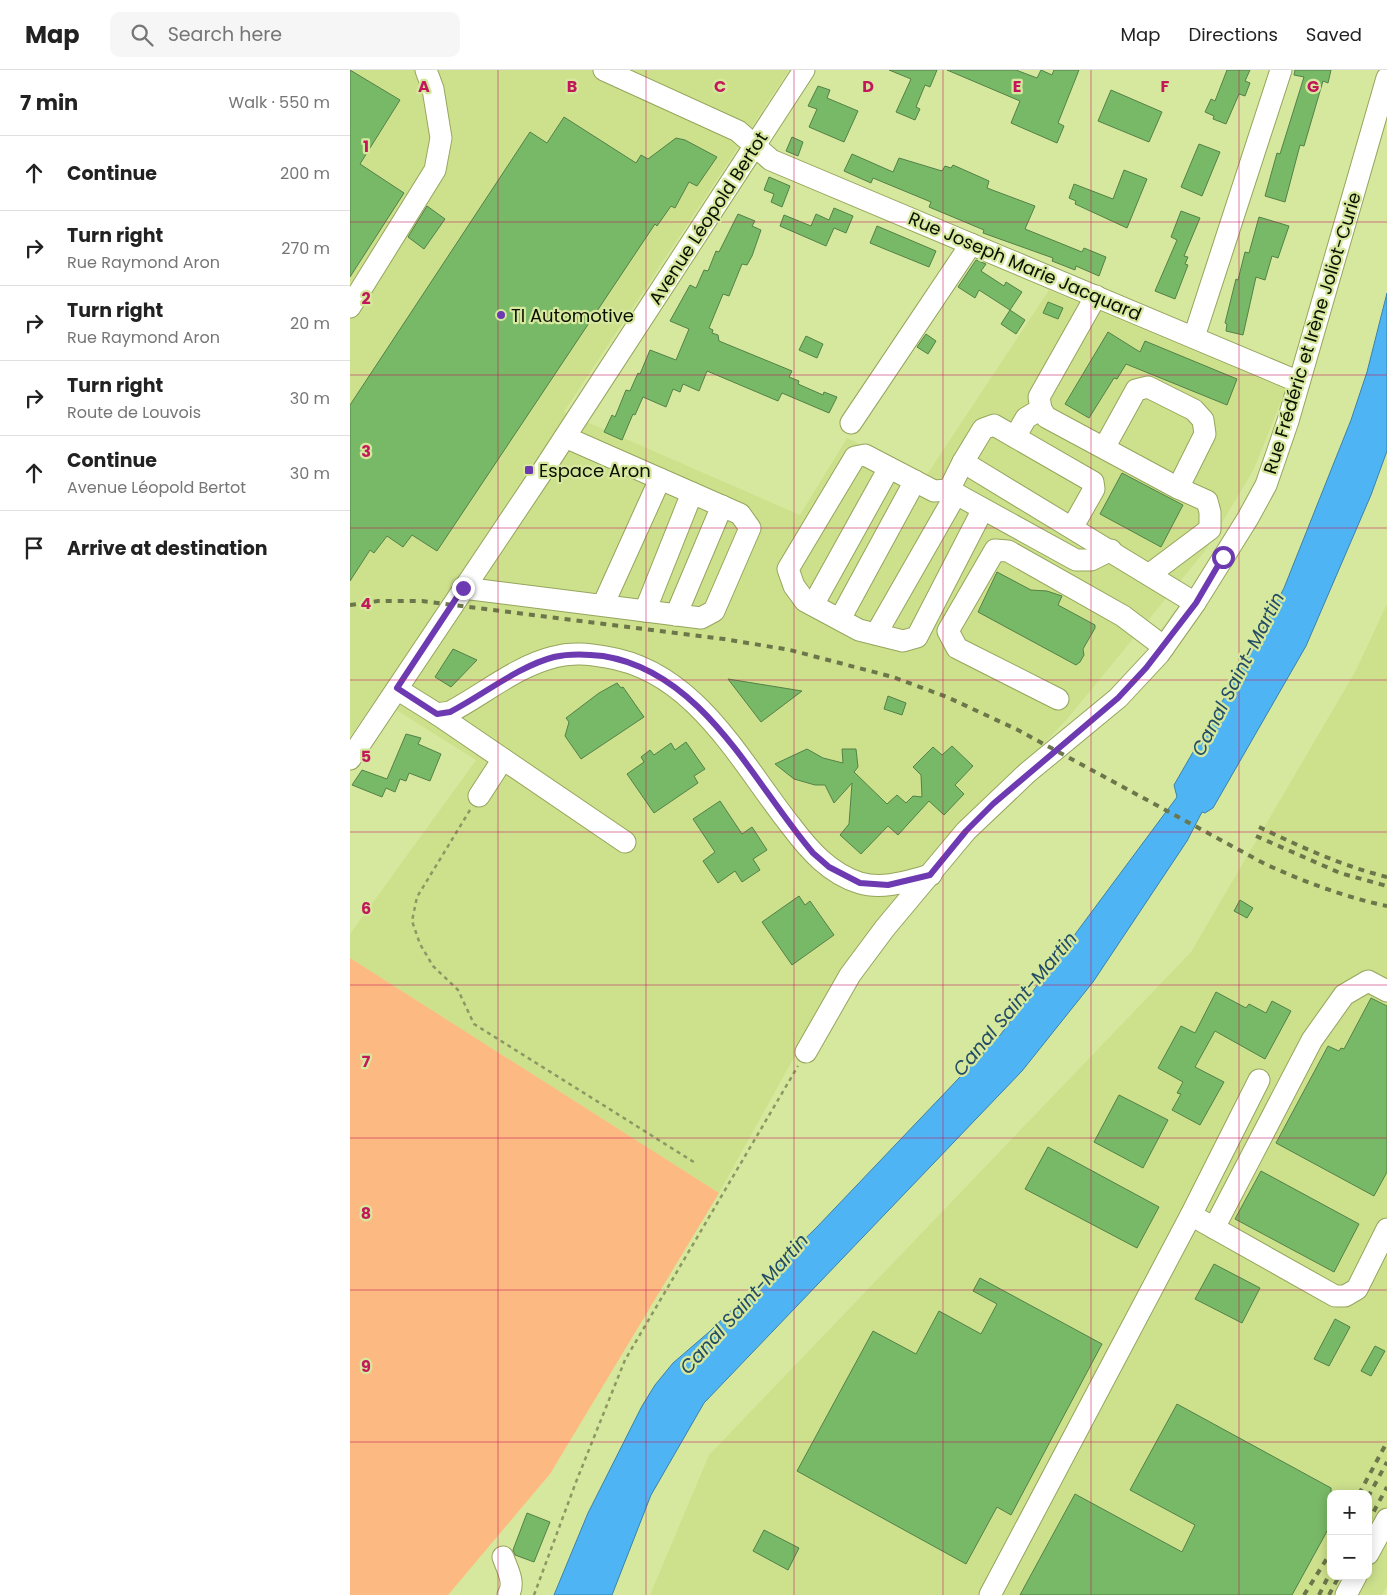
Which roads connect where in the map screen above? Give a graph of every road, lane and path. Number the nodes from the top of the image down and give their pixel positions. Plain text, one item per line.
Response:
1 (426, 70) edge
2 (604, 70) edge
3 (804, 70) edge
4 (1281, 70) edge
5 (1387, 78) edge
6 (755, 146) junction
7 (971, 244) junction
8 (1096, 296) junction
9 (350, 306) edge
10 (1194, 337) junction
11 (1299, 382) junction
12 (1041, 409) junction
13 (851, 424) dead end
14 (565, 437) junction
15 (1015, 437) junction
16 (1104, 448) junction
17 (963, 462) junction
18 (890, 468) junction
19 (660, 479) junction
20 (915, 481) junction
21 (1178, 488) junction
22 (953, 492) junction
23 (692, 493) junction
24 (722, 506) junction
25 (983, 509) junction
26 (1072, 528) junction
27 (1111, 550) junction
28 (1150, 574) junction
29 (463, 588) junction
30 (1196, 603) junction
31 (812, 605) junction
32 (603, 606) junction
33 (646, 611) junction
34 (676, 615) junction
35 (840, 619) junction
36 (876, 634) junction
37 (1164, 647) junction
38 (397, 688) junction
39 (1058, 699) dead end
40 (437, 714) junction
41 (350, 759) edge
42 (503, 759) junction
43 (479, 796) joint
44 (625, 842) dead end
45 (930, 875) junction
46 (1385, 986) edge
47 (806, 1052) joint
48 (1259, 1080) dead end
49 (697, 1164) dead end
50 (1191, 1215) junction
51 (1214, 1228) junction
52 (1387, 1229) edge
53 (1387, 1519) edge
54 (1372, 1547) edge
55 (503, 1557) dead end
56 (1354, 1580) edge
57 (508, 1595) edge
58 (534, 1595) edge
59 (990, 1595) edge
60 (1346, 1595) edge

1 - 9 street
2 - 6 street, Rue Joseph Marie Jacquard
3 - 6 street, Avenue Léopold Bertot
4 - 10 street
5 - 11 street, Rue Frédéric et Irène Joliot-Curie
6 - 7 street, Rue Joseph Marie Jacquard
6 - 14 street, Avenue Léopold Bertot
7 - 8 street, Rue Joseph Marie Jacquard
7 - 13 street
8 - 10 street, Rue Joseph Marie Jacquard
8 - 12 street
10 - 11 street, Rue Joseph Marie Jacquard
11 - 30 street, Rue Frédéric et Irène Joliot-Curie
12 - 15 street
12 - 16 street
14 - 19 street
14 - 29 street, Avenue Léopold Bertot
15 - 17 street
15 - 26 street
16 - 21 street
16 - 21 street
17 - 22 street
17 - 26 street
18 - 20 street
18 - 31 street
18 - 31 street
19 - 23 street
19 - 32 street
20 - 22 street
20 - 35 street
21 - 28 street
22 - 25 street
22 - 36 street
23 - 24 street
23 - 33 street
24 - 34 street
24 - 34 street
25 - 27 street
25 - 36 street
26 - 27 street
27 - 28 street
28 - 30 street
29 - 32 street
29 - 38 street, Avenue Léopold Bertot
30 - 37 street, Rue Frédéric et Irène Joliot-Curie
31 - 35 street
32 - 33 street
33 - 34 street
35 - 36 street
37 - 39 street
37 - 45 street, Rue Frédéric et Irène Joliot-Curie
38 - 40 street
38 - 41 street, Avenue Léopold Bertot
40 - 42 street
40 - 45 street
42 - 43 street
42 - 44 street
43 - 49 path
45 - 47 street, Rue Frédéric et Irène Joliot-Curie
46 - 51 street
47 - 58 path
48 - 50 street
50 - 51 street
50 - 59 street
51 - 52 street
53 - 54 street
55 - 57 street
56 - 60 street

